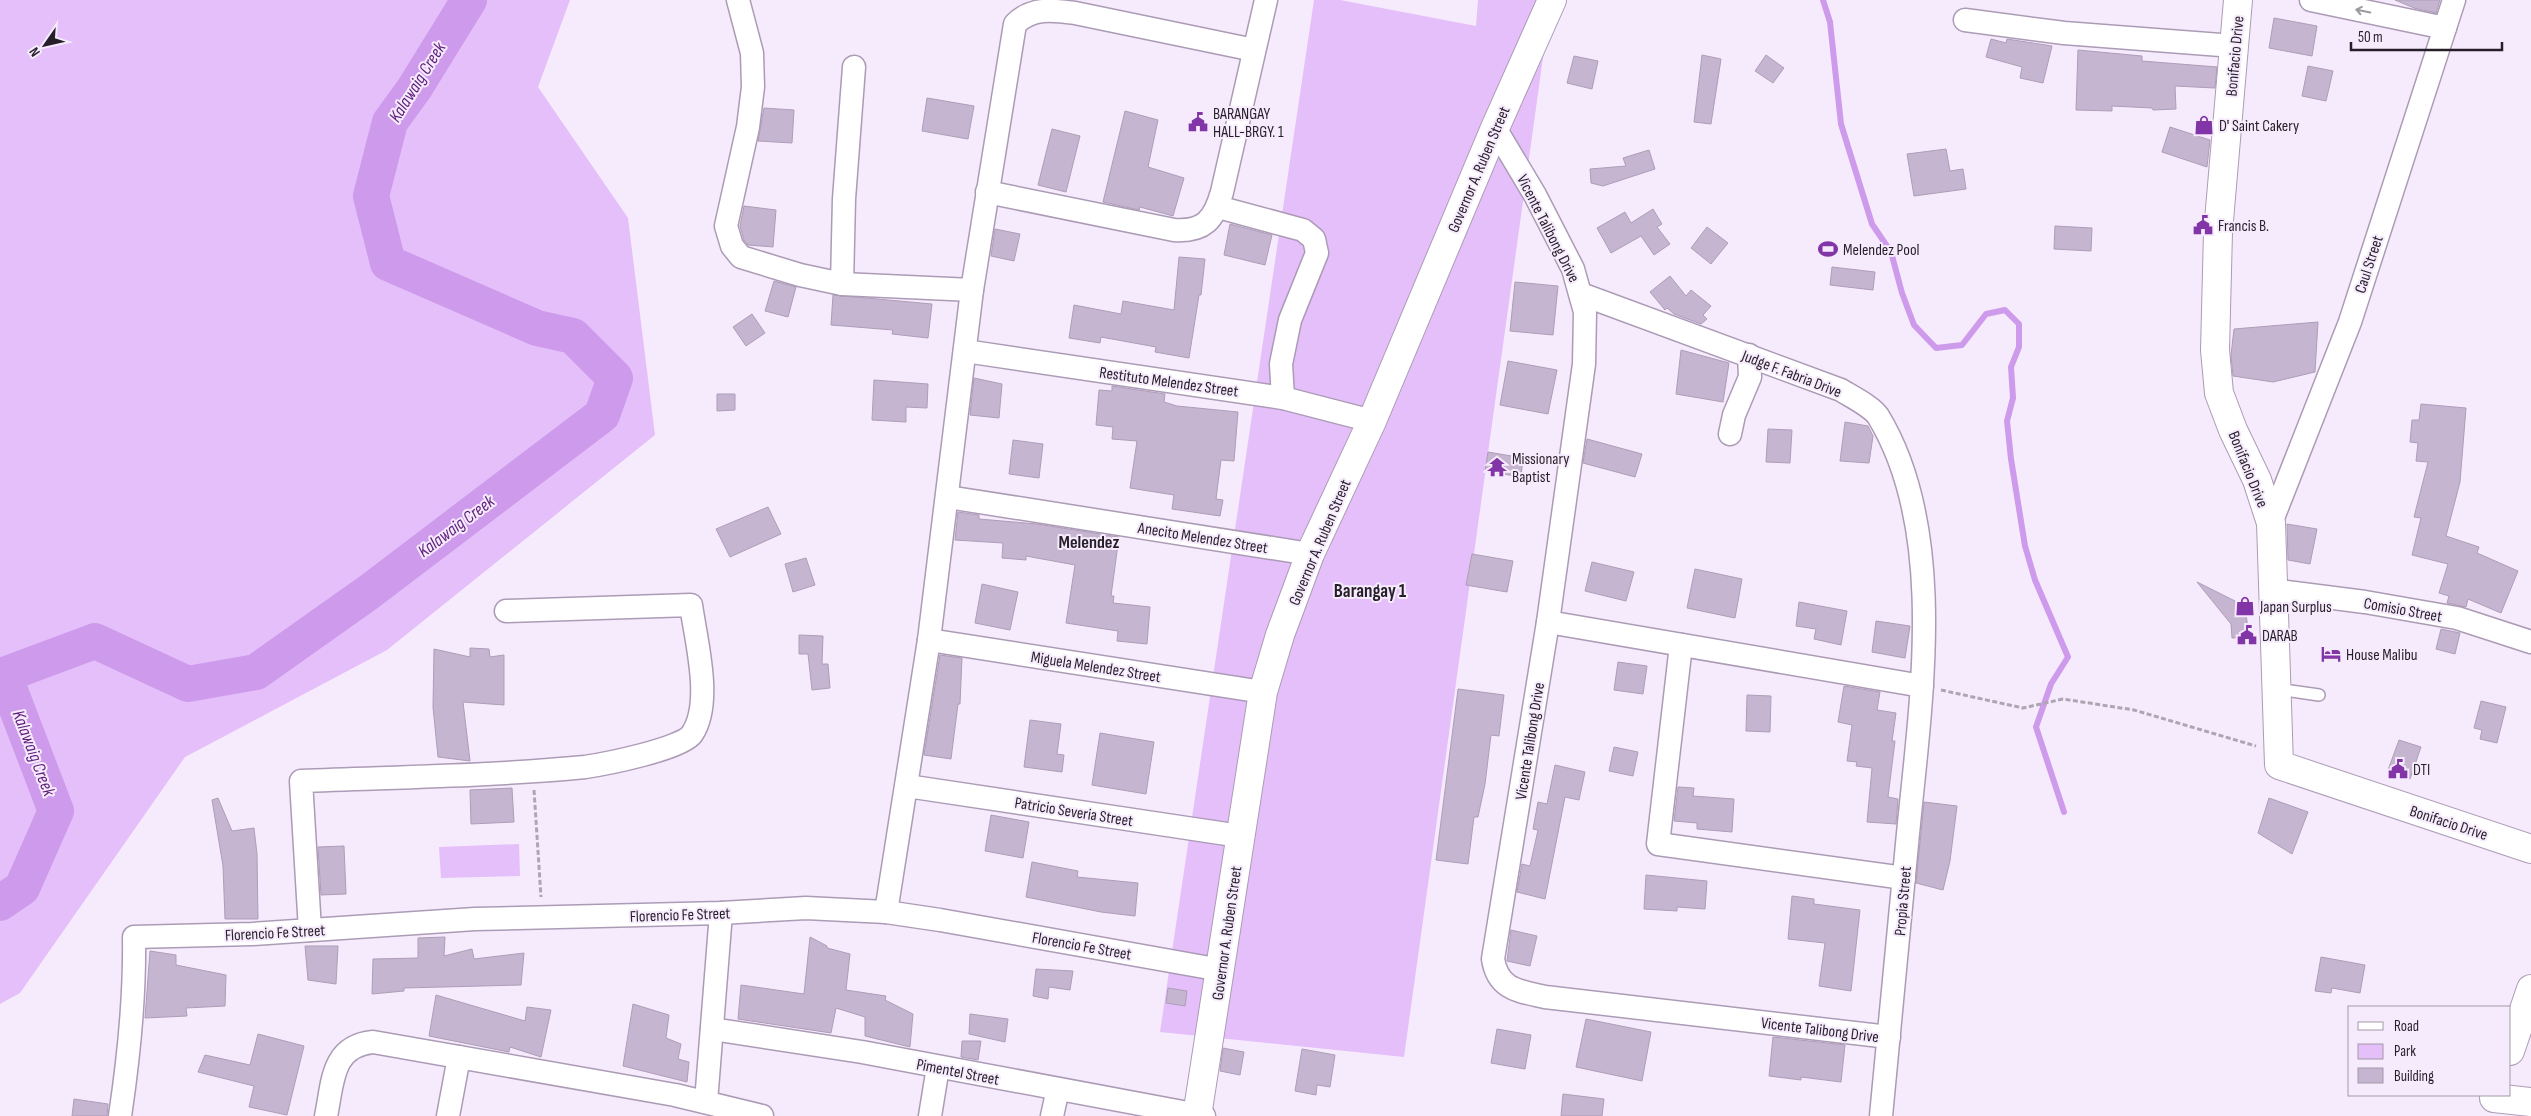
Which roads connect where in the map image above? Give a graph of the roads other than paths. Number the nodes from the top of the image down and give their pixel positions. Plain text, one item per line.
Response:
1 (738, 0) edge
2 (1266, 0) edge
3 (1552, 0) edge
4 (2238, 0) edge
5 (2311, 0) edge
6 (2454, 0) edge
7 (1965, 20) dead end
8 (2445, 28) junction
9 (2234, 46) junction
10 (1254, 50) junction
11 (854, 66) dead end
12 (1495, 128) junction
13 (987, 192) junction
14 (1218, 207) junction
15 (842, 284) junction
16 (972, 290) junction
17 (1581, 294) junction
18 (965, 351) junction
19 (1749, 355) junction
20 (1283, 398) junction
21 (1372, 421) junction
22 (1730, 434) dead end
23 (948, 497) junction
24 (2271, 523) junction
25 (1310, 554) junction
26 (2272, 590) junction
27 (506, 611) dead end
28 (1548, 622) junction
29 (929, 640) junction
30 (2531, 642) edge
31 (1681, 644) junction
32 (1922, 686) junction
33 (2277, 689) junction
34 (1263, 692) junction
35 (2319, 695) dead end
36 (907, 786) junction
37 (1240, 836) junction
38 (2531, 850) edge
39 (1904, 878) junction
40 (886, 912) junction
41 (721, 913) junction
42 (310, 930) junction
43 (1221, 970) junction
44 (2531, 989) edge
45 (712, 1029) junction
46 (1889, 1037) junction
47 (2511, 1048) edge
48 (459, 1057) junction
49 (938, 1067) junction
50 (1058, 1089) junction
51 (706, 1102) junction
52 (2531, 1102) edge
53 (2491, 1103) edge
54 (120, 1116) edge
55 (326, 1116) edge
56 (448, 1116) edge
57 (762, 1116) edge
58 (930, 1116) edge
59 (1052, 1116) edge
60 (1200, 1116) edge
61 (1881, 1116) edge

1 - 15 street
2 - 10 street
3 - 12 main road, Governor A. Ruben Street
4 - 9 main road, Bonifacio Drive
8 -> 5 street
6 - 8 street, Caul Street
7 - 9 street
8 - 24 street, Caul Street
9 - 24 main road, Bonifacio Drive
10 - 13 street
10 - 14 street
11 - 15 street
12 - 17 street, Vicente Talibong Drive
12 - 21 main road, Governor A. Ruben Street
13 - 14 street
13 - 16 street
14 - 20 street
15 - 16 street
16 - 18 street
17 - 19 street, Judge F. Fabria Drive
17 - 28 street, Vicente Talibong Drive
18 - 20 street, Restituto Melendez Street
18 - 23 street
19 - 22 street
19 - 32 street, Judge F. Fabria Drive
20 - 21 street, Restituto Melendez Street
21 - 25 main road, Governor A. Ruben Street
23 - 25 street, Anecito Melendez Street
23 - 29 street
24 - 26 main road, Bonifacio Drive
25 - 34 main road, Governor A. Ruben Street
26 - 30 street, Comisio Street
26 - 33 main road, Bonifacio Drive
27 - 42 street
28 - 31 street
28 - 46 street, Vicente Talibong Drive
29 - 34 street, Miguela Melendez Street
29 - 36 street
31 - 32 street
31 - 39 street
32 - 39 street, Propia Street
33 - 35 lane
33 - 38 main road, Bonifacio Drive
34 - 37 main road, Governor A. Ruben Street
36 - 37 street, Patricio Severia Street
36 - 40 street
37 - 43 main road, Governor A. Ruben Street
39 - 46 street, Propia Street
40 - 41 street, Florencio Fe Street
40 - 43 street, Florencio Fe Street
41 - 42 street, Florencio Fe Street
41 - 45 street
42 - 54 street, Florencio Fe Street
43 - 60 main road, Governor A. Ruben Street
44 - 47 main road
45 - 49 street, Pimentel Street
45 - 51 street
46 - 61 street, Propia Street
48 - 51 street
48 - 55 street
48 - 56 street
49 - 50 street, Pimentel Street
49 - 58 street
50 - 59 street
50 - 60 street, Pimentel Street
51 - 57 street
52 - 53 main road

